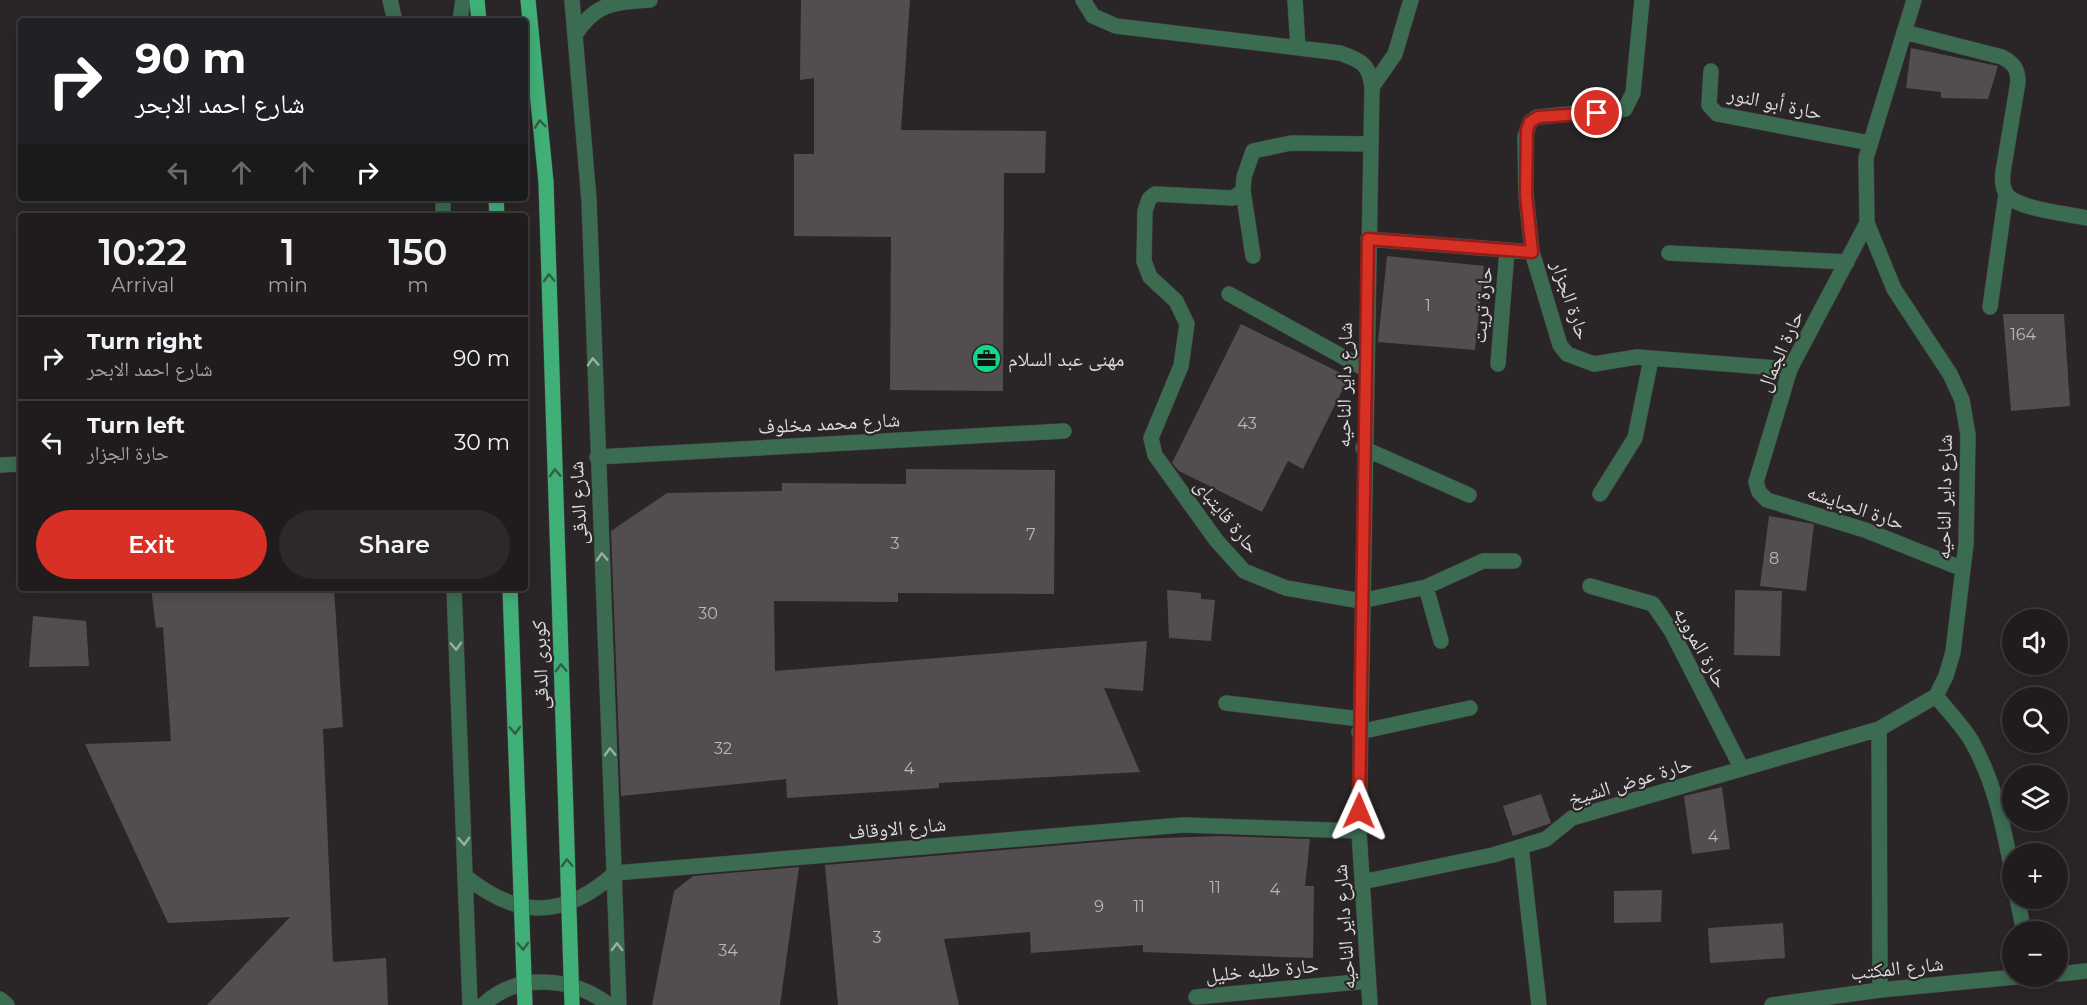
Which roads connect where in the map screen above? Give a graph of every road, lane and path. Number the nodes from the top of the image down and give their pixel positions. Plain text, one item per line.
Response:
1 (390, 0) edge
2 (463, 0) edge
3 (477, 0) edge
4 (528, 0) edge
5 (572, 0) edge
6 (650, 0) edge
7 (1083, 0) edge
8 (1295, 0) edge
9 (1411, 0) edge
10 (1642, 0) edge
11 (1914, 0) edge
12 (394, 18) edge
13 (460, 18) edge
14 (479, 18) edge
15 (1904, 32) junction
16 (575, 35) junction
17 (1298, 48) junction
18 (1711, 71) dead end
19 (1371, 87) junction
20 (1870, 143) junction
21 (1371, 144) junction
22 (1243, 190) junction
23 (2006, 194) junction
24 (2087, 218) edge
25 (1867, 223) junction
26 (1368, 239) junction
27 (1507, 250) junction
28 (1532, 252) junction
29 (1669, 253) dead end
30 (1253, 256) dead end
31 (1847, 262) junction
32 (1229, 294) dead end
33 (1990, 307) dead end
34 (1651, 359) junction
35 (1498, 364) dead end
36 (1365, 369) junction
37 (1790, 369) junction
38 (1064, 431) dead end
39 (1364, 448) junction
40 (597, 457) junction
41 (18, 464) edge
42 (0, 465) edge
43 (1600, 494) dead end
44 (1469, 495) dead end
45 (1767, 500) joint
46 (1514, 561) dead end
47 (1964, 569) junction
48 (1590, 586) dead end
49 (1426, 587) junction
50 (454, 591) edge
51 (510, 591) edge
52 (1361, 601) junction
53 (1441, 641) dead end
54 (1936, 696) junction
55 (1226, 703) dead end
56 (1470, 708) dead end
57 (1360, 725) junction
58 (1879, 729) junction
59 (1742, 769) junction
60 (1359, 831) junction
61 (2007, 843) edge
62 (1521, 847) junction
63 (615, 873) junction
64 (465, 876) junction
65 (1362, 882) junction
66 (2087, 971) edge
67 (2068, 973) edge
68 (2002, 978) edge
69 (1368, 981) junction
70 (1880, 990) junction
71 (1196, 997) dead end
72 (0, 999) edge
73 (7, 1005) edge
74 (470, 1005) edge
75 (483, 1005) edge
76 (525, 1005) edge
77 (572, 1005) edge
78 (609, 1005) edge
79 (619, 1005) edge
80 (1370, 1005) edge
81 (1539, 1005) edge
82 (1772, 1005) edge

1 - 12 street
2 - 13 street
3 - 14 main road
77 -> 4 main road, كوبرى الدقى, bridge
5 - 16 street, شارع الدقى
6 - 16 street
7 - 17 street, شارع داير الناحيه
8 - 17 street
9 - 19 street
10 - 28 street, حارة الجزار
11 - 15 street, شارع داير الناحيه
15 - 20 street, شارع داير الناحيه
15 - 23 street
40 -> 16 street, شارع الدقى
17 - 19 street, شارع داير الناحيه
18 - 20 street, حارة أبو النور
19 - 21 street, شارع داير الناحيه
20 - 25 street, شارع داير الناحيه
21 - 22 street
21 - 26 street, شارع داير الناحيه
22 - 30 street
22 - 52 street, حارة قايتباى
23 - 24 street
23 - 33 street
25 - 31 street, حارة الجمال
25 - 47 street, شارع داير الناحيه
26 - 27 street
26 - 36 street, شارع داير الناحيه
27 - 28 street
27 - 35 street, حارة تريت
28 - 34 street, حارة الجزار
29 - 31 street
31 - 37 street, حارة الجمال
32 - 36 street
34 - 37 street, حارة الجزار
34 - 43 street
36 - 39 street, شارع داير الناحيه
37 - 45 street, حارة الجمال
38 - 40 street, شارع محمد مخلوف
39 - 44 street
39 - 52 street, شارع داير الناحيه
63 -> 40 street, شارع الدقى
41 - 42 street
45 - 47 street, حارة الحبايشه
46 - 49 street
47 - 54 street, شارع داير الناحيه
48 - 59 street, حارة المرويه
49 - 52 street
49 - 53 street
50 -> 64 street
51 -> 76 main road, كوبرى الدقى, bridge
52 - 57 street, شارع داير الناحيه
54 - 58 street
54 - 61 street
55 - 57 street
56 - 57 street
57 - 60 street, شارع داير الناحيه
58 - 59 street, حارة عوض الشيخ
58 - 70 street
59 - 62 street, حارة عوض الشيخ
60 - 63 street, شارع الاوقاف
60 - 65 street, شارع داير الناحيه
62 - 65 street, حارة عوض الشيخ
62 - 81 street
63 - 64 street
79 -> 63 street, شارع الدقى
64 - 74 street
65 - 69 street, شارع داير الناحيه
66 - 67 street
68 - 70 street, شارع المكتب
69 - 71 street, حارة طلبه خليل
69 - 80 street, شارع داير الناحيه
70 - 82 street, شارع المكتب
72 - 73 street
75 - 78 street

